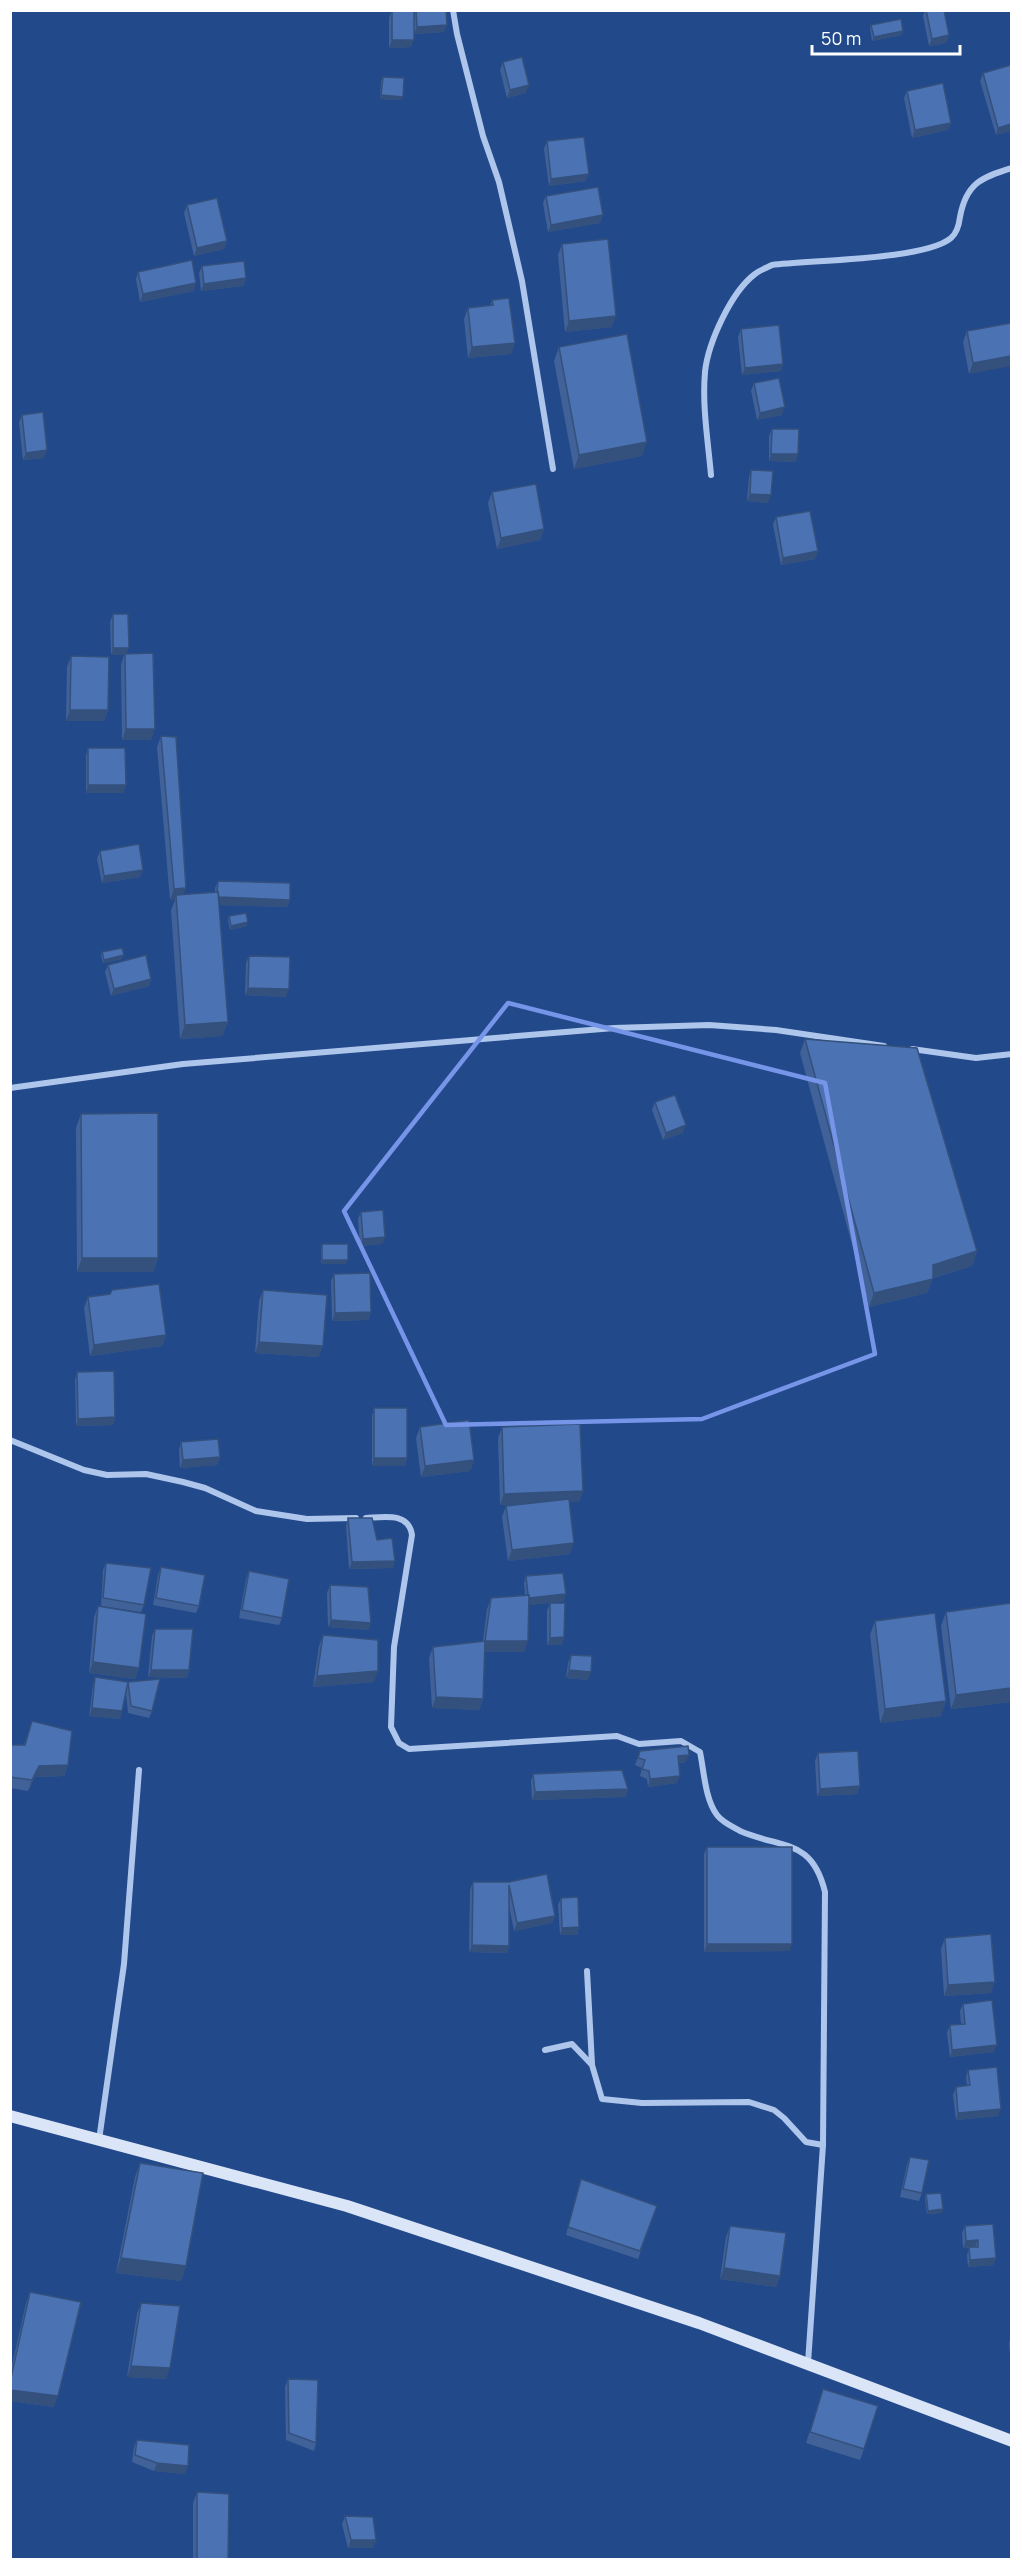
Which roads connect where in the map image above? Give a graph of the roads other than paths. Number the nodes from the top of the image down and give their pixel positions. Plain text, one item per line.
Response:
1 (453, 10) edge
2 (1011, 168) edge
3 (553, 469) dead end
4 (711, 475) dead end
5 (888, 1046) edge
6 (899, 1048) edge
7 (1011, 1054) edge
8 (10, 1088) edge
9 (10, 1440) edge
10 (139, 1770) dead end
11 (587, 1971) dead end
12 (545, 2049) dead end
13 (592, 2065) junction
14 (10, 2116) edge
15 (99, 2140) junction
16 (823, 2145) junction
17 (808, 2363) junction
18 (1011, 2441) edge

1 - 3 street
2 - 4 street
5 - 8 street
6 - 7 street
9 - 16 street
10 - 15 street
11 - 13 street
12 - 13 street
13 - 16 street
14 - 15 street
15 - 17 street
16 - 17 street
17 - 18 street

